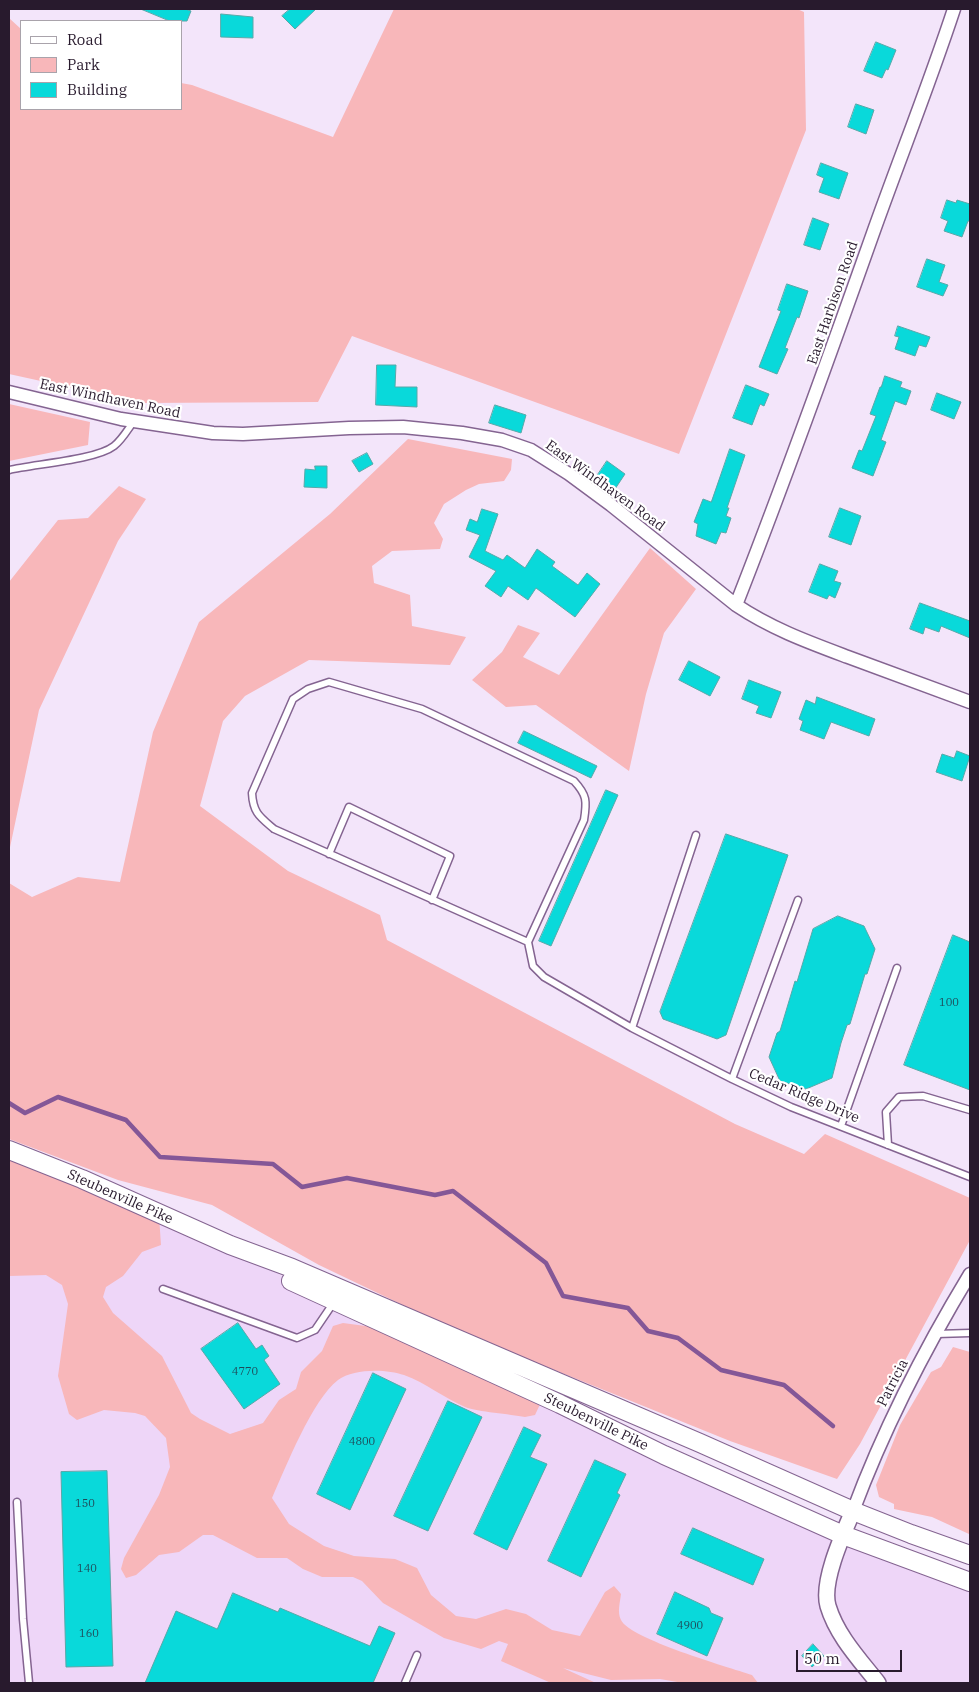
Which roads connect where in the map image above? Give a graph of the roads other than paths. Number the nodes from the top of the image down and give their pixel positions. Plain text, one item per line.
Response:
1 (954, 9) edge
2 (9, 392) edge
3 (134, 422) junction
4 (9, 470) edge
5 (736, 605) junction
6 (970, 702) edge
7 (696, 835) dead end
8 (330, 854) junction
9 (432, 900) junction
10 (798, 900) dead end
11 (528, 942) junction
12 (897, 968) dead end
13 (632, 1028) junction
14 (732, 1079) junction
15 (970, 1110) edge
16 (841, 1126) junction
17 (888, 1145) junction
18 (9, 1150) edge
19 (970, 1177) edge
20 (230, 1246) junction
21 (970, 1274) edge
22 (163, 1289) dead end
23 (335, 1301) junction
24 (970, 1333) edge
25 (934, 1334) junction
26 (17, 1502) dead end
27 (853, 1511) junction
28 (842, 1535) junction
29 (970, 1555) edge
30 (970, 1582) edge
31 (417, 1655) dead end
32 (29, 1683) edge
33 (404, 1683) edge
34 (878, 1683) edge

1 - 5 street, East Harbison Road
2 - 3 street, East Windhaven Road
3 - 4 lane
3 - 5 street, East Windhaven Road
5 - 6 street, East Windhaven Road
7 - 13 lane
8 - 9 lane
8 - 9 lane
8 - 11 lane
9 - 11 lane
10 - 14 lane
11 - 13 lane, Cedar Ridge Drive
12 - 16 lane
13 - 14 lane, Cedar Ridge Drive
14 - 16 lane, Cedar Ridge Drive
15 - 17 lane
16 - 17 lane, Cedar Ridge Drive
17 - 19 lane, Cedar Ridge Drive
18 - 20 main road, Steubenville Pike
20 - 23 main road, Steubenville Pike
20 - 27 main road, Steubenville Pike
21 - 25 street, Patricia
22 - 23 lane
23 - 28 main road, Steubenville Pike
24 - 25 lane
25 - 27 street, Patricia
26 - 32 lane
27 - 28 street
27 - 29 main road, Steubenville Pike
28 - 30 main road, Steubenville Pike
28 - 34 street
31 - 33 lane

